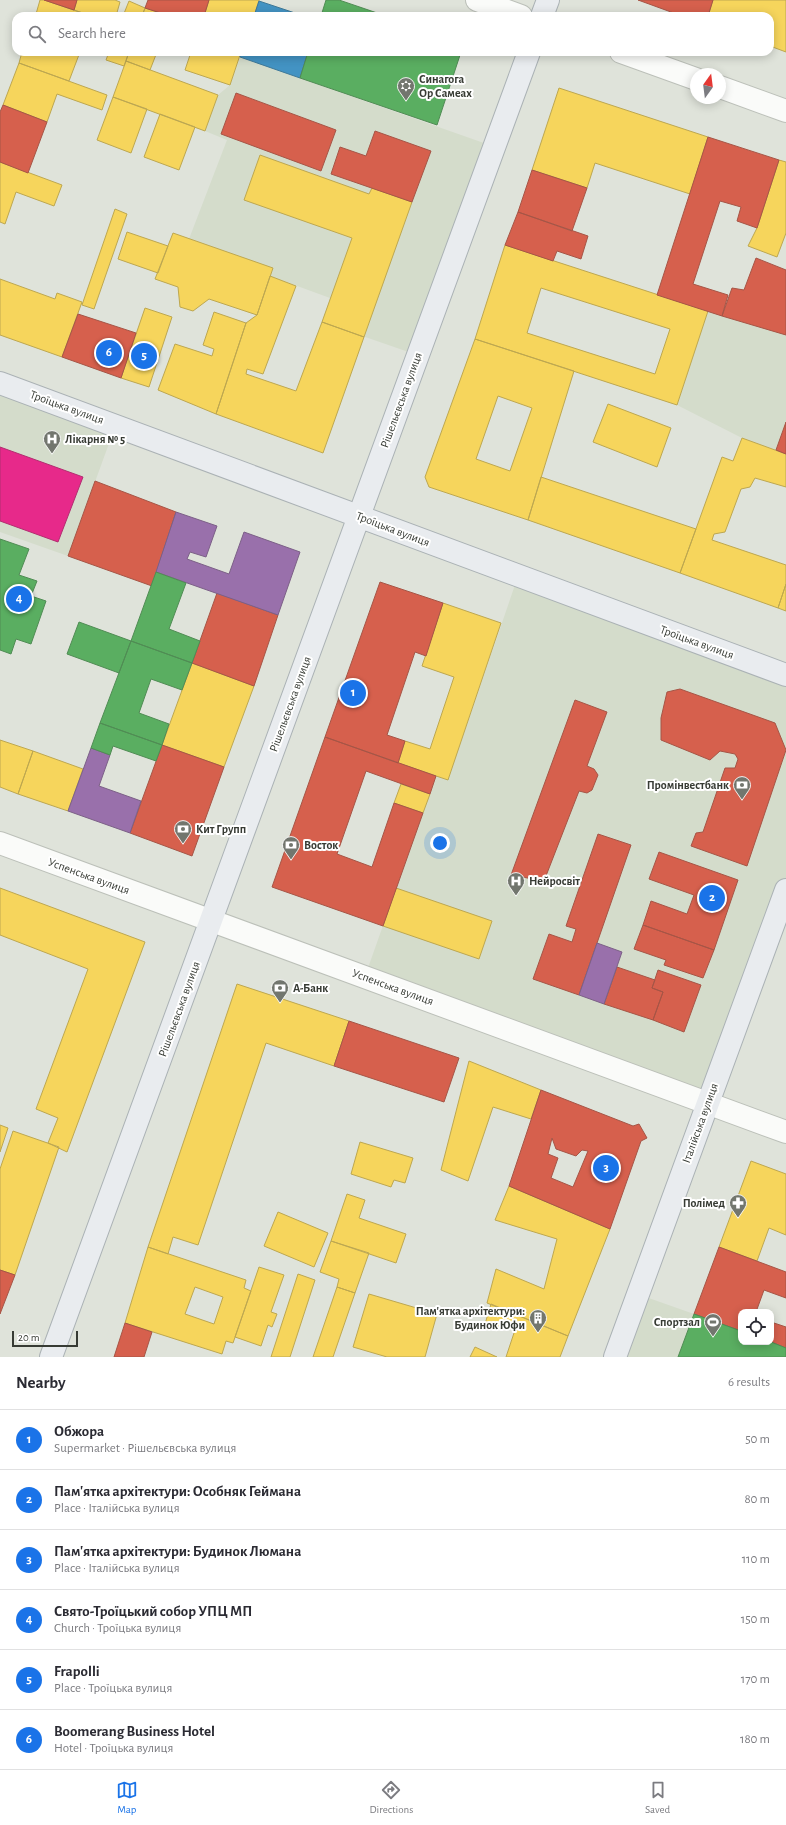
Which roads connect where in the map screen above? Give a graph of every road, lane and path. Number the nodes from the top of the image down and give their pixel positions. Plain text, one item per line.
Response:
1 (477, 0) edge
2 (548, 0) edge
3 (510, 12) edge
4 (544, 12) edge
5 (528, 56) edge
6 (633, 56) edge
7 (690, 77) edge
8 (726, 89) edge
9 (786, 111) edge
10 (0, 383) edge
11 (359, 516) junction
12 (786, 675) edge
13 (0, 843) edge
14 (786, 890) edge
15 (211, 921) junction
16 (707, 1103) junction
17 (786, 1132) edge
18 (51, 1357) edge
19 (615, 1357) edge

1 - 3 street
2 - 4 main road
5 - 11 main road, Рішельєвська вулиця
6 - 7 street
8 - 9 street
10 - 11 main road, Троїцька вулиця
11 - 12 main road, Троїцька вулиця
11 - 15 main road, Рішельєвська вулиця
13 - 15 street, Успенська вулиця
14 - 16 main road, Італійська вулиця
15 - 16 street, Успенська вулиця
15 - 18 main road, Рішельєвська вулиця
16 - 17 street, Успенська вулиця
16 - 19 main road, Італійська вулиця

